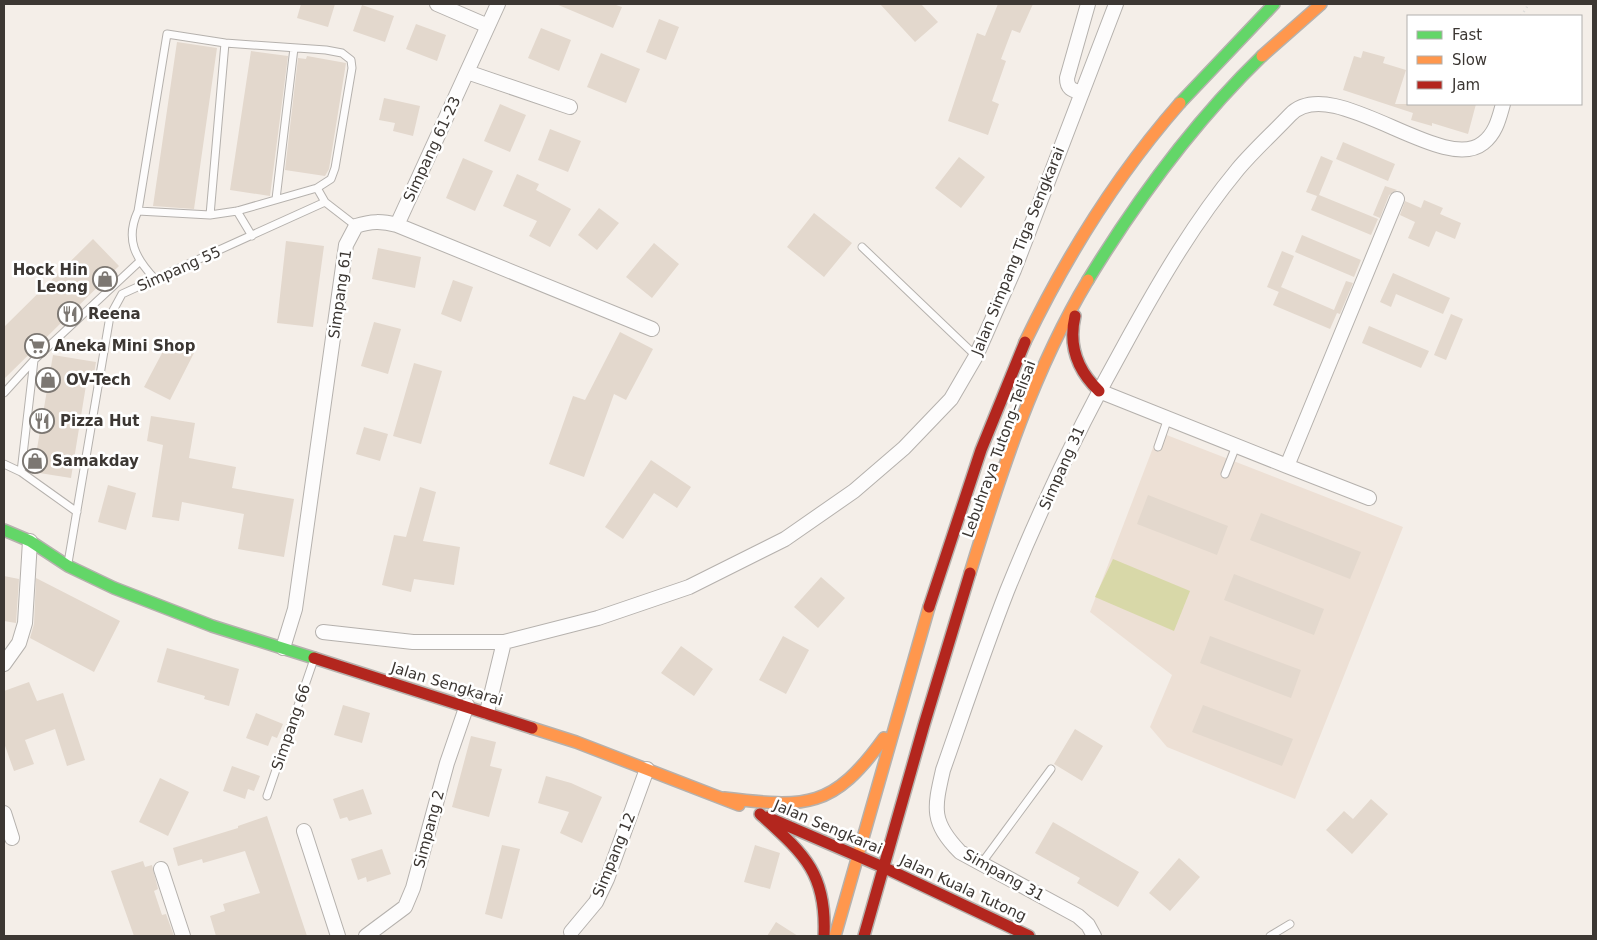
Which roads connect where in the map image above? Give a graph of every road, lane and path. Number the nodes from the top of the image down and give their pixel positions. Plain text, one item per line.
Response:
1 (437, 4) edge
2 (498, 4) edge
3 (1088, 4) edge
4 (1116, 4) edge
5 (1274, 4) edge
6 (1321, 4) edge
7 (1529, 4) edge
8 (1522, 15) edge
9 (488, 26) junction
10 (225, 43) junction
11 (294, 48) junction
12 (467, 72) junction
13 (1082, 93) junction
14 (1503, 105) edge
15 (570, 108) dead end
16 (317, 188) junction
17 (276, 198) junction
18 (1397, 199) dead end
19 (325, 202) junction
20 (138, 211) junction
21 (237, 211) junction
22 (210, 215) junction
23 (397, 225) junction
24 (356, 226) junction
25 (252, 236) junction
26 (862, 246) dead end
27 (139, 262) junction
28 (1098, 263) junction
29 (155, 279) junction
30 (652, 329) dead end
31 (976, 356) junction
32 (34, 360) junction
33 (1100, 391) junction
34 (4, 392) edge
35 (1168, 418) junction
36 (1236, 446) junction
37 (1158, 447) dead end
38 (4, 464) edge
39 (1287, 466) junction
40 (21, 472) junction
41 (1225, 474) dead end
42 (1369, 498) dead end
43 (77, 512) junction
44 (4, 530) edge
45 (30, 541) junction
46 (68, 566) junction
47 (323, 632) dead end
48 (504, 642) junction
49 (283, 648) junction
50 (314, 658) junction
51 (4, 664) edge
52 (467, 705) junction
53 (487, 712) junction
54 (895, 721) junction
55 (647, 769) junction
56 (1051, 769) dead end
57 (268, 796) dead end
58 (724, 798) junction
59 (4, 813) edge
60 (760, 814) junction
61 (304, 831) dead end
62 (12, 838) dead end
63 (858, 856) junction
64 (981, 865) junction
65 (883, 867) junction
66 (161, 869) dead end
67 (1290, 924) dead end
68 (571, 934) edge
69 (183, 936) edge
70 (338, 936) edge
71 (366, 936) edge
72 (824, 936) edge
73 (835, 936) edge
74 (864, 936) edge
75 (1029, 936) edge
76 (1094, 936) edge
77 (1270, 936) edge

1 - 9 street
2 - 9 street, Simpang 61-23
3 - 13 street
4 - 13 street, Jalan Simpang Tiga Sengkarai
5 - 54 main road, Lebuhraya Tutong–Telisai
6 - 28 main road, Lebuhraya Tutong–Telisai
7 - 8 path
9 - 12 street, Simpang 61-23
10 - 11 lane
10 - 20 lane
10 - 22 lane
11 - 16 lane
11 - 17 lane
12 - 15 street
12 - 23 street, Simpang 61-23
13 - 31 street, Jalan Simpang Tiga Sengkarai
14 - 33 street, Simpang 31
16 - 17 lane
16 - 19 lane
17 - 21 lane
18 - 39 street
19 - 24 lane
19 - 25 lane, Simpang 55
20 - 22 lane
20 - 27 lane
21 - 22 lane
21 - 25 lane
23 - 24 street
23 - 30 street
24 - 49 street, Simpang 61
25 - 29 lane, Simpang 55
26 - 31 lane
27 - 29 lane
27 - 32 lane
28 - 33 main road
28 - 65 main road, Lebuhraya Tutong–Telisai
29 - 43 lane, Simpang 55
31 - 48 street, Jalan Simpang Tiga Sengkarai
32 - 34 lane
32 - 40 lane
33 - 35 street
33 - 64 street, Simpang 31
35 - 36 street
35 - 37 lane
36 - 39 street
36 - 41 lane
38 - 40 lane
39 - 42 street
40 - 43 lane
43 - 46 lane, Simpang 55
44 - 45 main road, Jalan Sengkarai
45 - 46 main road, Jalan Sengkarai
45 - 51 street
46 - 49 main road, Jalan Sengkarai
47 - 48 street, Jalan Simpang Tiga Sengkarai
48 - 53 street
49 - 50 main road, Jalan Sengkarai
50 - 52 main road, Jalan Sengkarai
50 - 57 lane, Simpang 66
52 - 53 main road, Jalan Sengkarai
52 - 71 street, Simpang 2
53 - 55 main road, Jalan Sengkarai
54 - 58 main road
54 - 63 main road, Lebuhraya Tutong–Telisai
55 - 58 main road, Jalan Sengkarai
55 - 68 street, Simpang 12
56 - 64 lane
58 - 60 main road, Jalan Sengkarai
59 - 62 street
60 - 63 main road, Jalan Sengkarai
60 - 72 main road
61 - 70 street
63 - 65 main road, Jalan Sengkarai
63 - 73 main road, Lebuhraya Tutong–Telisai
64 - 76 street, Simpang 31
65 - 74 main road, Lebuhraya Tutong–Telisai
65 - 75 main road, Jalan Kuala Tutong
66 - 69 street
67 - 77 lane

